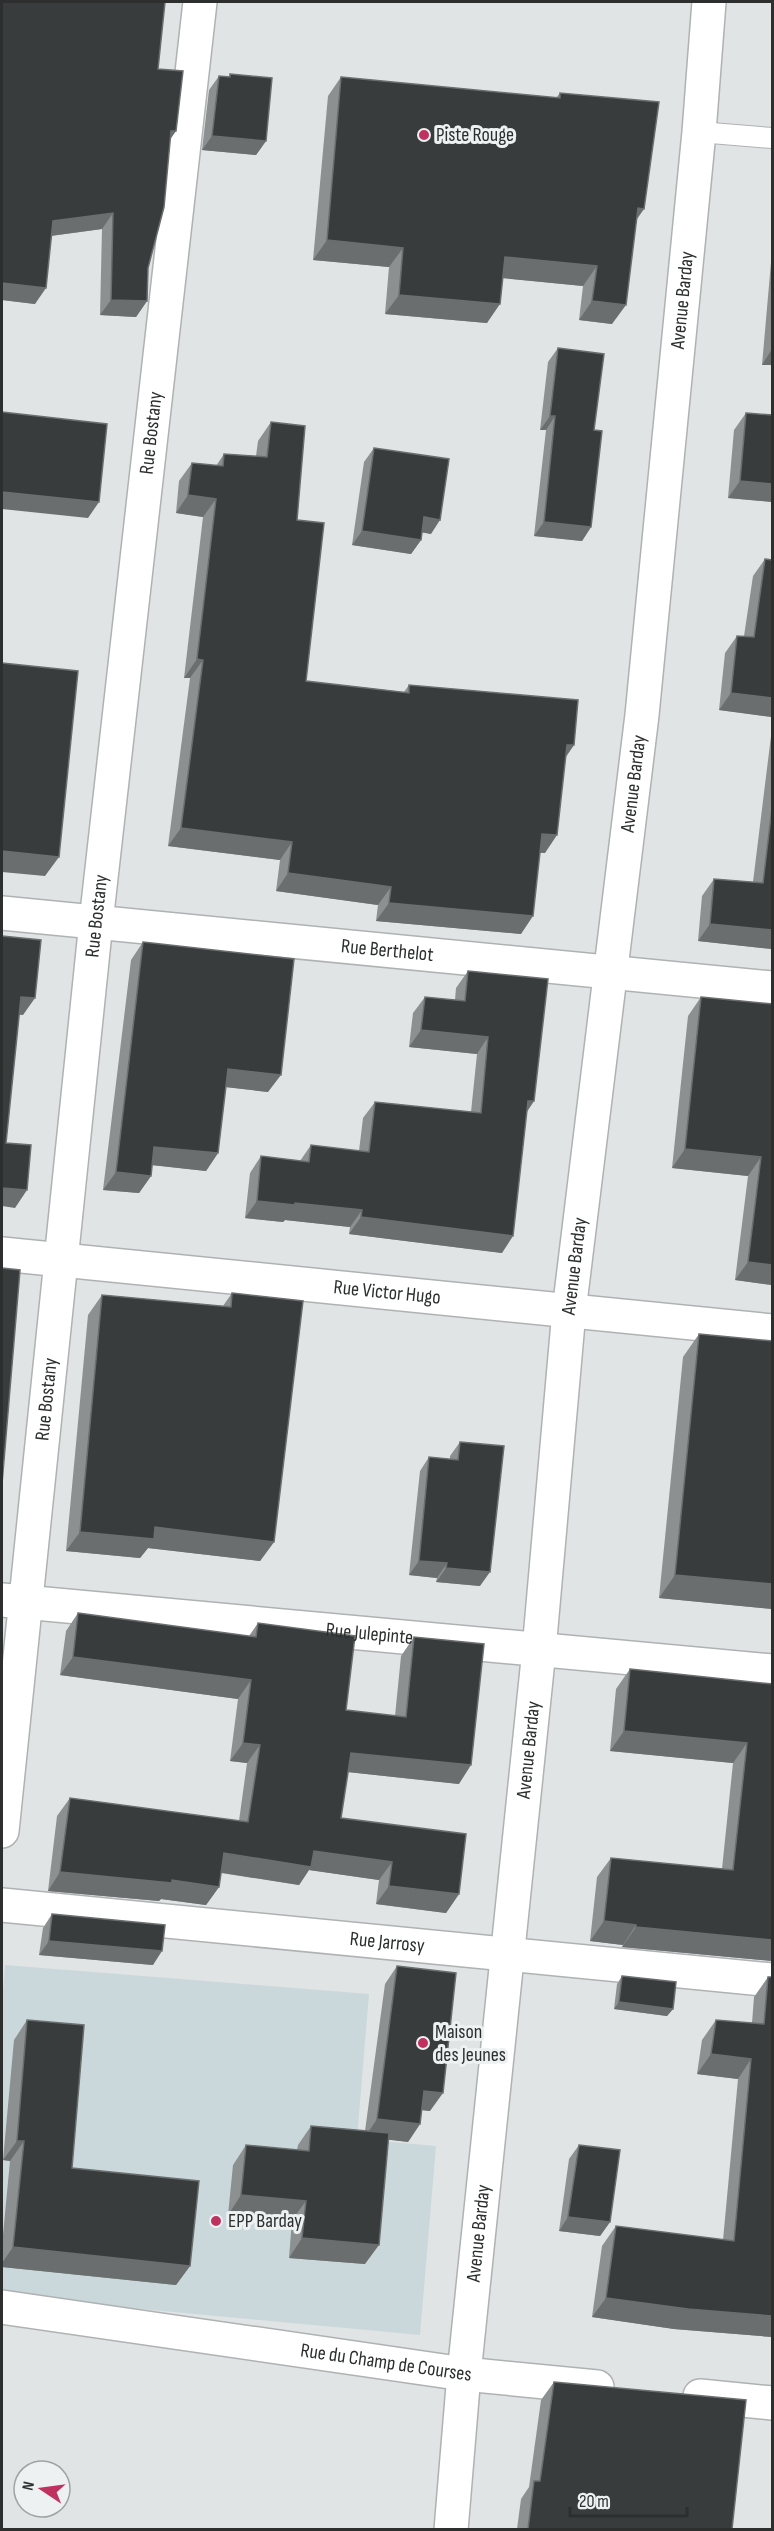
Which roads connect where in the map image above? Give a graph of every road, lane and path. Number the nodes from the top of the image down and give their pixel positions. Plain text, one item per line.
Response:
1 (200, 2) edge
2 (709, 2) edge
3 (699, 132) junction
4 (772, 138) edge
5 (2, 913) edge
6 (96, 922) junction
7 (610, 972) junction
8 (772, 988) edge
9 (2, 1254) edge
10 (61, 1260) junction
11 (569, 1311) junction
12 (772, 1331) edge
13 (13, 1601) edge
14 (539, 1650) junction
15 (772, 1671) edge
16 (2, 1831) edge
17 (2, 1905) edge
18 (507, 1954) junction
19 (772, 1980) edge
20 (2, 2307) edge
21 (464, 2374) junction
22 (630, 2390) edge
23 (666, 2393) edge
24 (772, 2403) edge
25 (452, 2529) edge

1 - 6 street, Rue Bostany
2 - 3 street, Avenue Barday
3 - 4 lane
3 - 7 street, Avenue Barday
5 - 6 street, Rue Berthelot
6 - 7 street, Rue Berthelot
6 - 10 street, Rue Bostany
7 - 8 street, Rue Berthelot
7 - 11 street, Avenue Barday
9 - 10 street, Rue Victor Hugo
10 - 11 street, Rue Victor Hugo
10 - 13 street, Rue Bostany
11 - 12 street, Rue Victor Hugo
11 - 14 street, Avenue Barday
13 - 14 street, Rue Julepinte
13 - 16 street, Rue Bostany
14 - 15 street, Rue Julepinte
14 - 18 street, Avenue Barday
17 - 18 street, Rue Jarrosy
18 - 19 street, Rue Jarrosy
18 - 21 street, Avenue Barday
20 - 21 street, Rue du Champ de Courses
21 - 22 street, Rue du Champ de Courses
21 - 25 street, Avenue Barday
23 - 24 street

